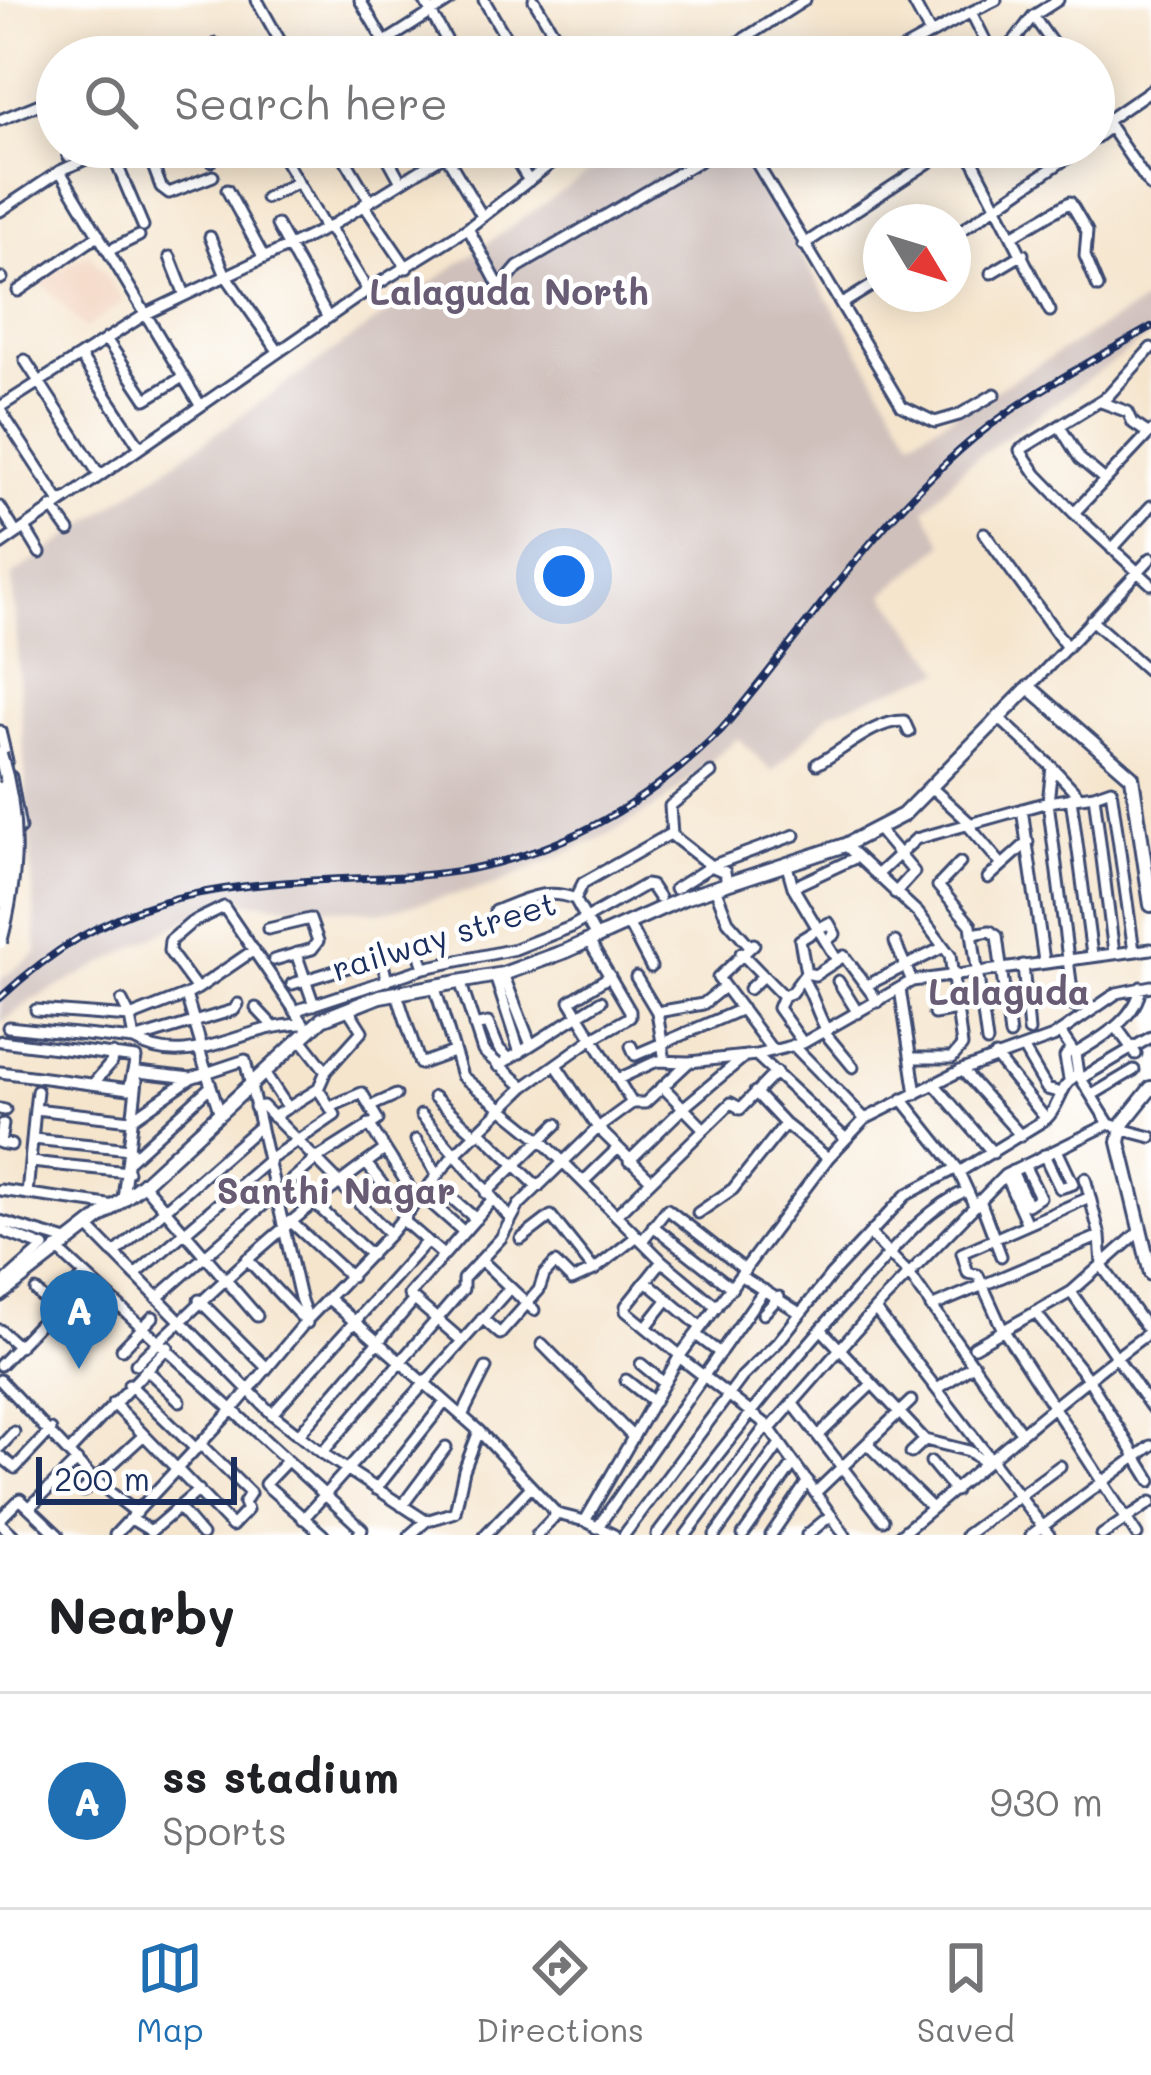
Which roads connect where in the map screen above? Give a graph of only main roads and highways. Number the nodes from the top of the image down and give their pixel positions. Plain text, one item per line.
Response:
1 (0, 754) edge
2 (0, 789) edge
3 (1146, 847) edge
4 (0, 901) edge
5 (1151, 904) edge
6 (0, 942) edge
7 (1151, 1088) edge
8 (1151, 1100) edge
9 (1119, 1128) junction
10 (1151, 1247) edge
11 (1151, 1274) edge
12 (0, 1291) edge

1 - 6 main road, bridge
2 - 4 main road, bridge
3 - 5 main road
3 - 12 main road
7 - 9 main road
8 - 9 main road
9 - 10 main road
9 - 11 main road

